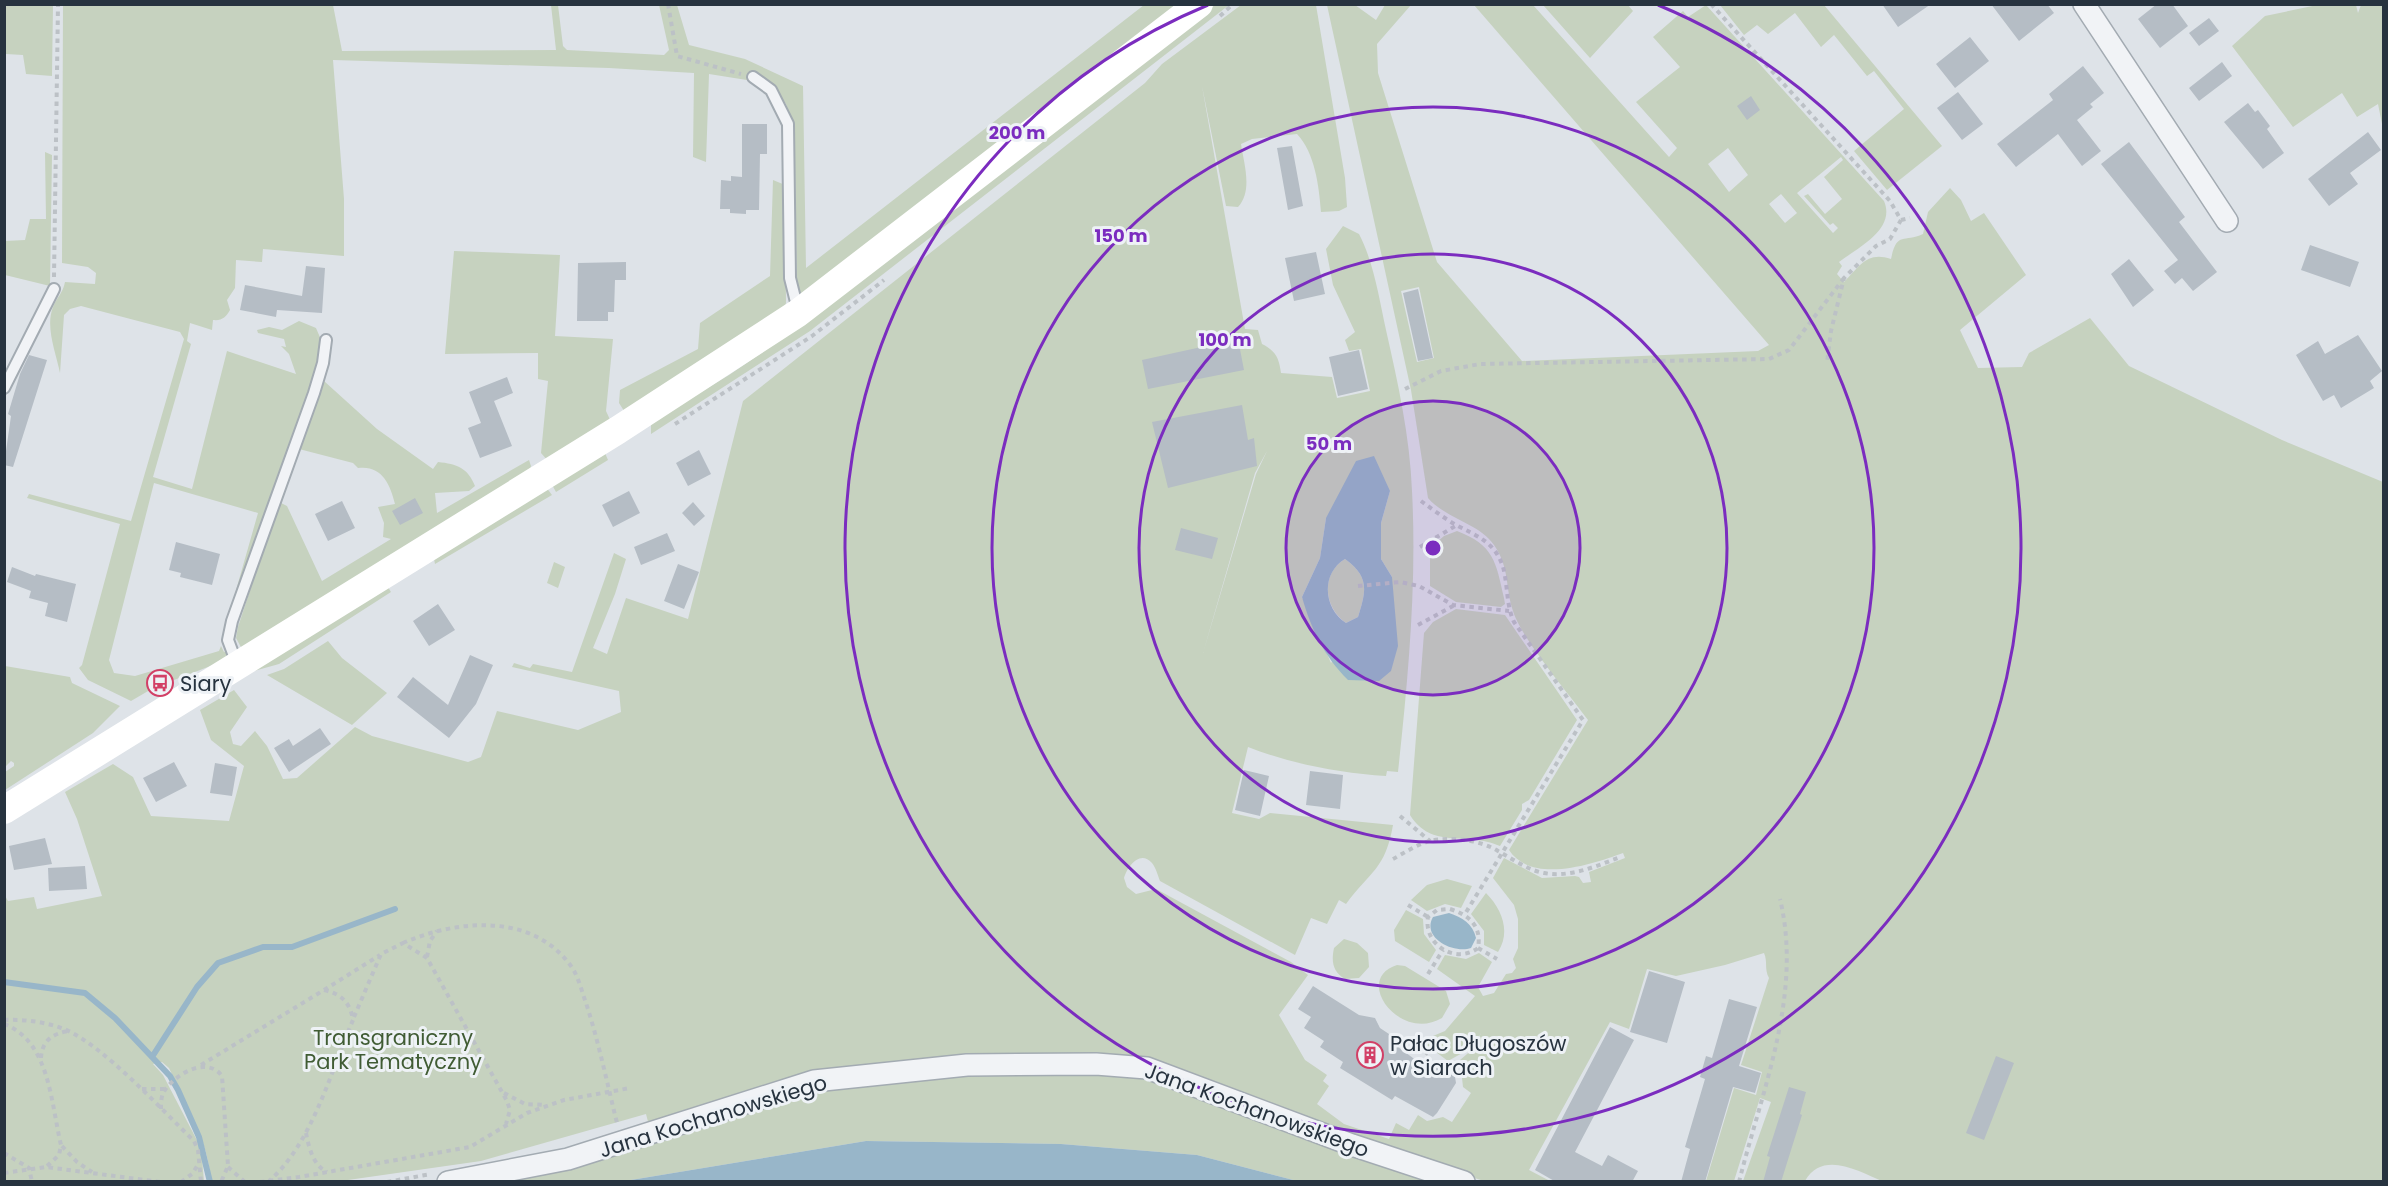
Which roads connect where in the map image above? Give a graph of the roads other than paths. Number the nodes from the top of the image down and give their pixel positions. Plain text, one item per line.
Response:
1 (1199, 4) edge
2 (2084, 4) edge
3 (753, 77) road end
4 (2227, 221) dead end
5 (54, 289) road end
6 (798, 314) junction
7 (326, 340) dead end
8 (4, 388) edge
9 (237, 664) junction
10 (4, 810) edge
11 (448, 1182) edge
12 (1464, 1182) edge

1 - 6 main road
2 - 4 street
3 - 6 lane
5 - 8 lane
6 - 9 main road
7 - 9 lane
9 - 10 main road
11 - 12 street, Jana Kochanowskiego

